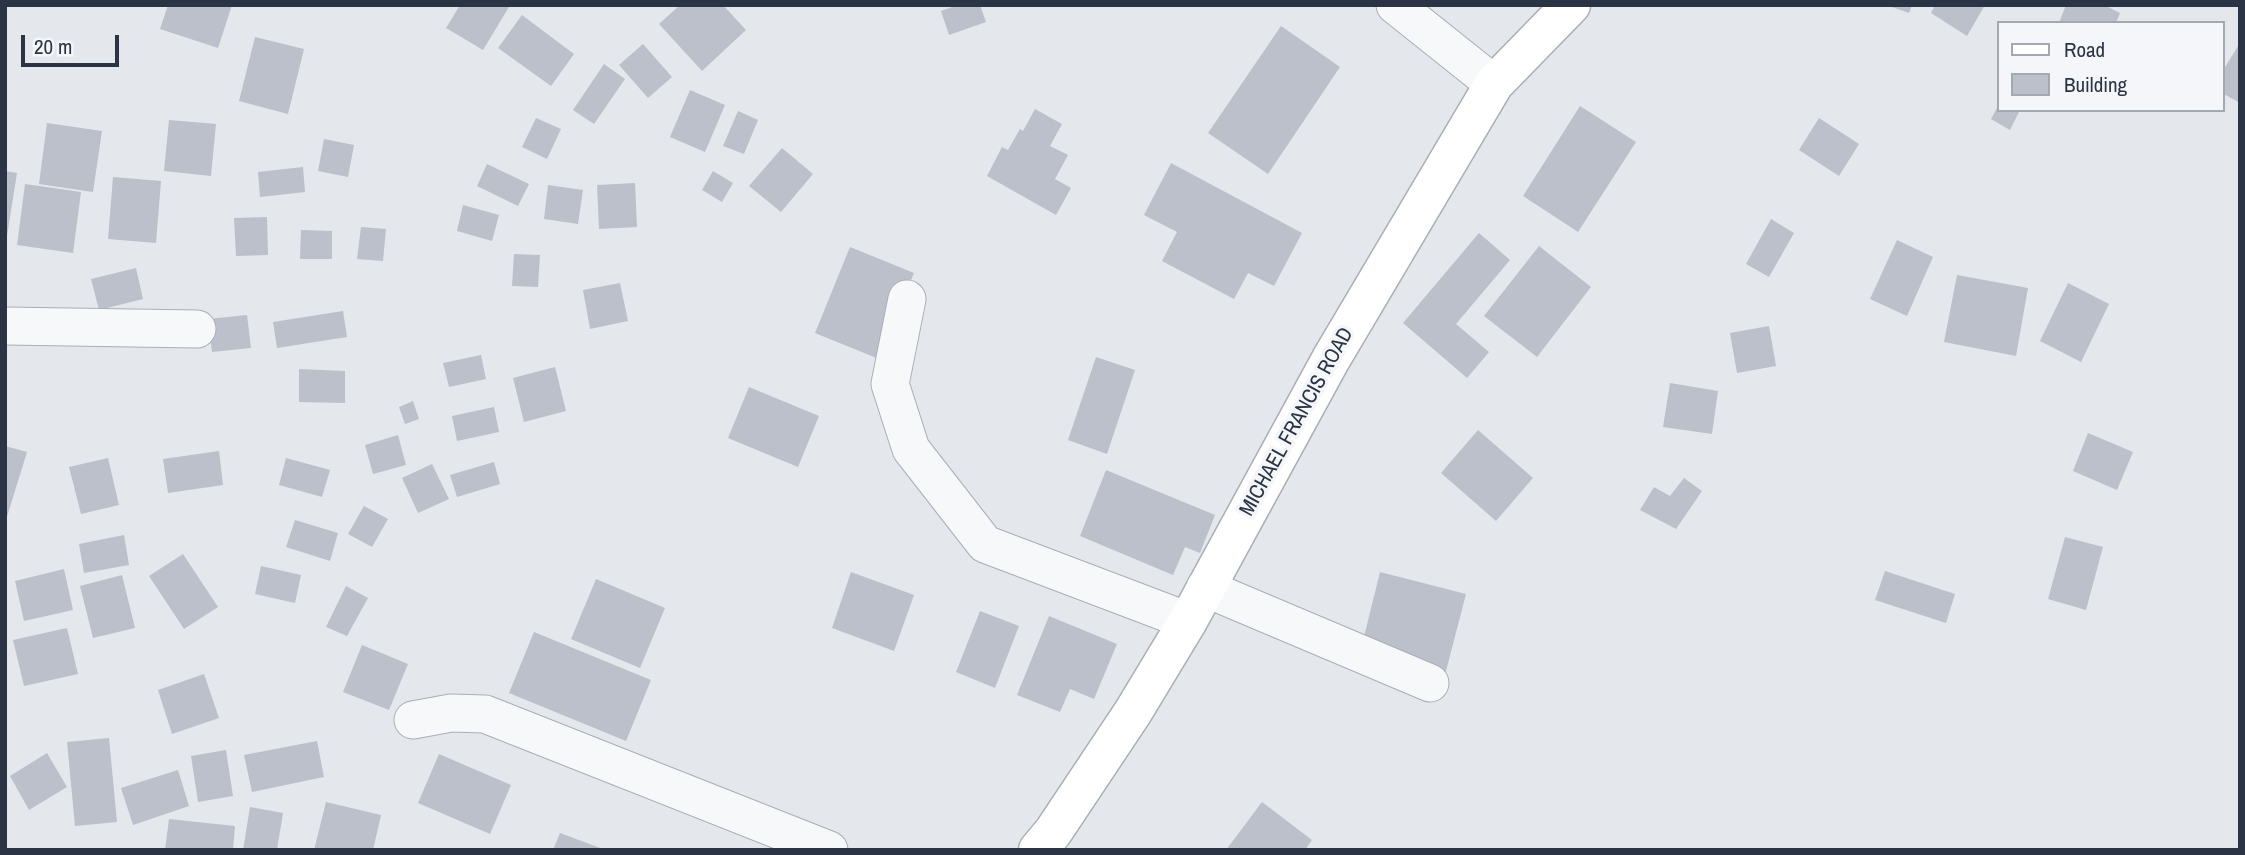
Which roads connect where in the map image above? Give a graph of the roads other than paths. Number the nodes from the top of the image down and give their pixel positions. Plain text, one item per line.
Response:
1 (1395, 5) edge
2 (1571, 5) edge
3 (1493, 84) junction
4 (907, 299) dead end
5 (5, 326) edge
6 (197, 329) dead end
7 (1197, 605) junction
8 (1430, 683) dead end
9 (412, 720) dead end
10 (829, 850) edge
11 (1038, 850) edge

1 - 3 street
2 - 3 street, MICHAEL FRANCIS ROAD
3 - 7 street, MICHAEL FRANCIS ROAD
4 - 7 street
5 - 6 street
7 - 8 street
7 - 11 street, MICHAEL FRANCIS ROAD
9 - 10 street

